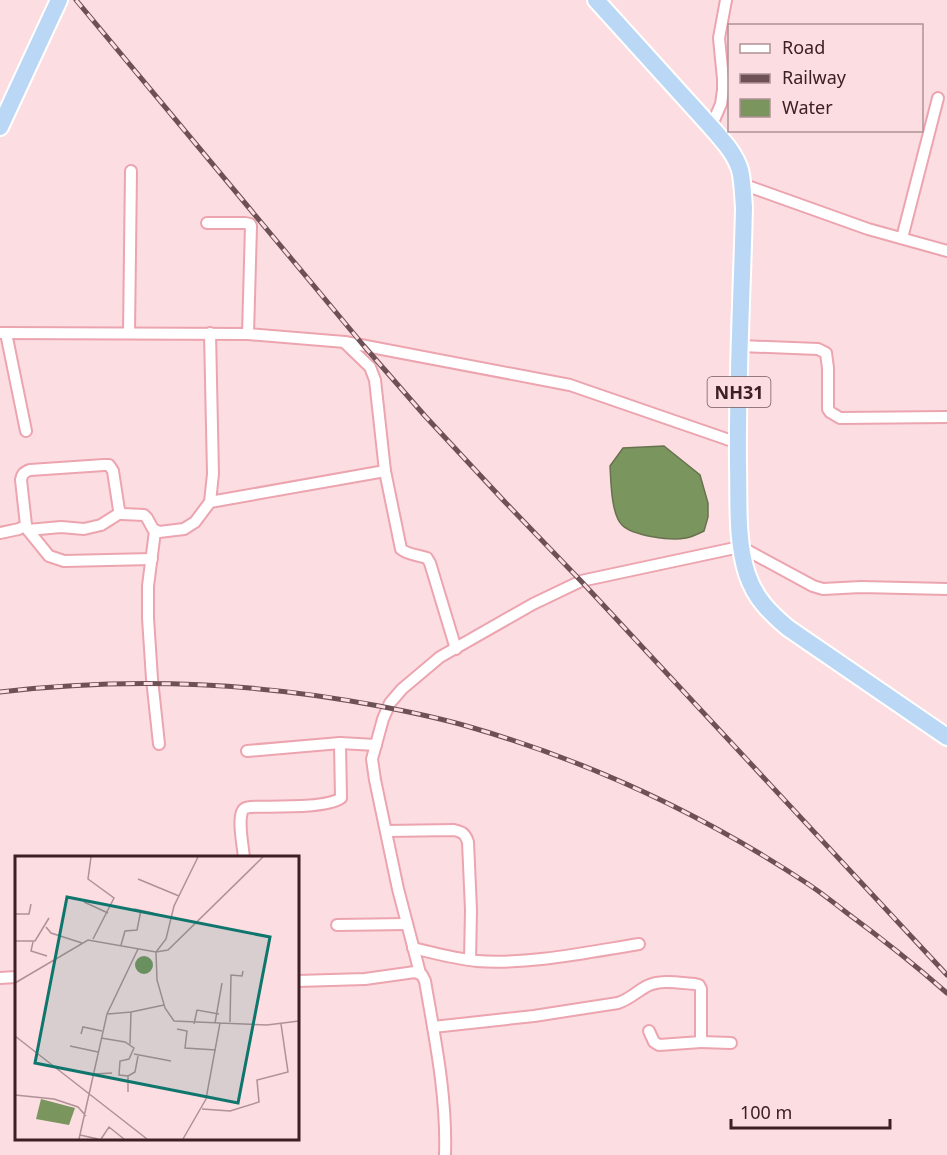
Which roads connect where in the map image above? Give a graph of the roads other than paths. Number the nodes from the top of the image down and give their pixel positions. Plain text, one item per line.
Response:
1 (59, 0) edge
2 (596, 0) edge
3 (726, 0) edge
4 (938, 98) dead end
5 (0, 127) edge
6 (711, 127) junction
7 (131, 171) dead end
8 (742, 184) junction
9 (207, 223) dead end
10 (902, 238) junction
11 (947, 251) edge
12 (3, 333) edge
13 (129, 333) junction
14 (210, 333) junction
15 (248, 334) junction
16 (345, 342) junction
17 (740, 346) junction
18 (947, 417) edge
19 (26, 431) dead end
20 (738, 443) junction
21 (385, 471) junction
22 (210, 501) junction
23 (120, 513) junction
24 (27, 527) junction
25 (155, 531) junction
26 (0, 533) edge
27 (741, 548) junction
28 (152, 559) junction
29 (947, 589) edge
30 (456, 649) junction
31 (947, 737) edge
32 (340, 743) junction
33 (159, 744) dead end
34 (376, 745) junction
35 (248, 751) dead end
36 (386, 831) junction
37 (244, 856) edge
38 (407, 924) junction
39 (337, 925) dead end
40 (639, 944) dead end
41 (413, 948) junction
42 (470, 960) junction
43 (420, 973) junction
44 (15, 977) edge
45 (0, 978) edge
46 (298, 981) edge
47 (433, 1027) junction
48 (649, 1031) dead end
49 (701, 1042) junction
50 (731, 1043) dead end
51 (445, 1155) edge

1 - 5 highway
2 - 6 highway, NH31
3 - 6 street
4 - 10 street
6 - 8 highway, NH31
7 - 13 street
8 - 10 street
8 - 17 highway, NH31
9 - 15 street
10 - 11 street
12 - 13 street
12 - 19 street
13 - 14 street
14 - 15 street
14 - 22 street
15 - 16 street
16 - 20 street
16 - 21 street
17 - 18 street
17 - 20 highway, NH31
20 - 27 highway, NH31
21 - 22 street
21 - 30 street
22 - 25 street
23 - 24 street
23 - 24 street
23 - 25 street
24 - 26 street
24 - 28 street
25 - 28 street
27 - 29 street
27 - 30 street
27 - 31 highway, NH31
28 - 33 street
30 - 34 street
32 - 34 street
32 - 35 street
32 - 37 street
34 - 36 street
36 - 38 street
36 - 42 street
38 - 39 street
38 - 41 street
40 - 42 street
41 - 42 street
41 - 43 street
43 - 46 street
43 - 47 street
44 - 45 street
47 - 49 street
47 - 51 street
48 - 49 street
49 - 50 street

